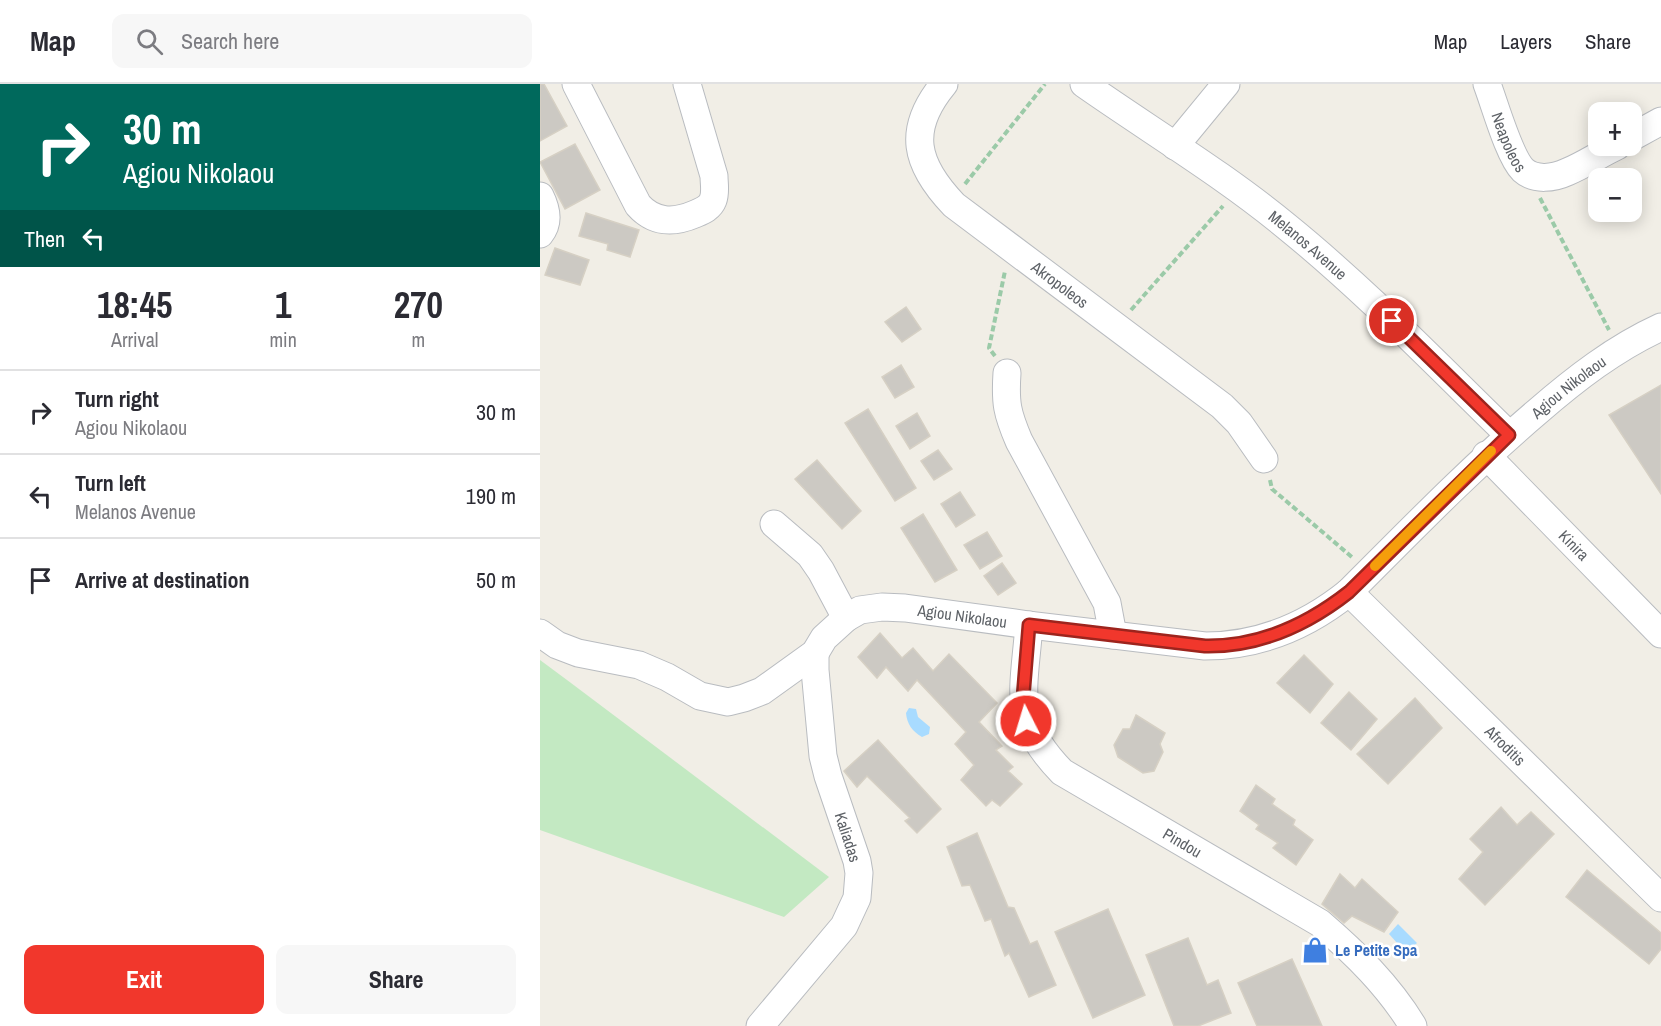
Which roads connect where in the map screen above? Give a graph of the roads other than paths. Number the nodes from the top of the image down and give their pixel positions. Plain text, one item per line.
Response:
1 (576, 84) edge
2 (687, 84) edge
3 (944, 84) edge
4 (1084, 84) edge
5 (1226, 84) edge
6 (1487, 84) edge
7 (1661, 121) edge
8 (1642, 131) edge
9 (1175, 146) junction
10 (1598, 156) edge
11 (540, 196) edge
12 (540, 234) edge
13 (1661, 327) edge
14 (1007, 373) road end
15 (1509, 435) junction
16 (1486, 456) junction
17 (1263, 459) road end
18 (774, 524) dead end
19 (1349, 592) junction
20 (846, 618) junction
21 (1029, 625) junction
22 (540, 633) edge
23 (1661, 634) edge
24 (1113, 635) junction
25 (815, 653) junction
26 (1661, 898) edge
27 (760, 1026) edge
28 (1413, 1026) edge

1 - 2 street
3 - 17 street, Akropoleos
4 - 9 street, Melanos Avenue
5 - 9 street
6 - 10 street, Neapoleos
7 - 8 street
9 - 15 street, Melanos Avenue
11 - 12 street
13 - 15 street, Agiou Nikolaou
14 - 24 street
15 - 16 street, Agiou Nikolaou
16 - 19 street, Agiou Nikolaou
16 - 23 street, Kinira
18 - 20 street
19 - 24 street, Agiou Nikolaou
19 - 26 street, Afroditis
20 - 21 street, Agiou Nikolaou
20 - 25 street, Agiou Nikolaou
21 - 24 street, Agiou Nikolaou
21 - 28 street, Pindou
22 - 25 street, Agiou Nikolaou
25 - 27 street, Kaliadas

